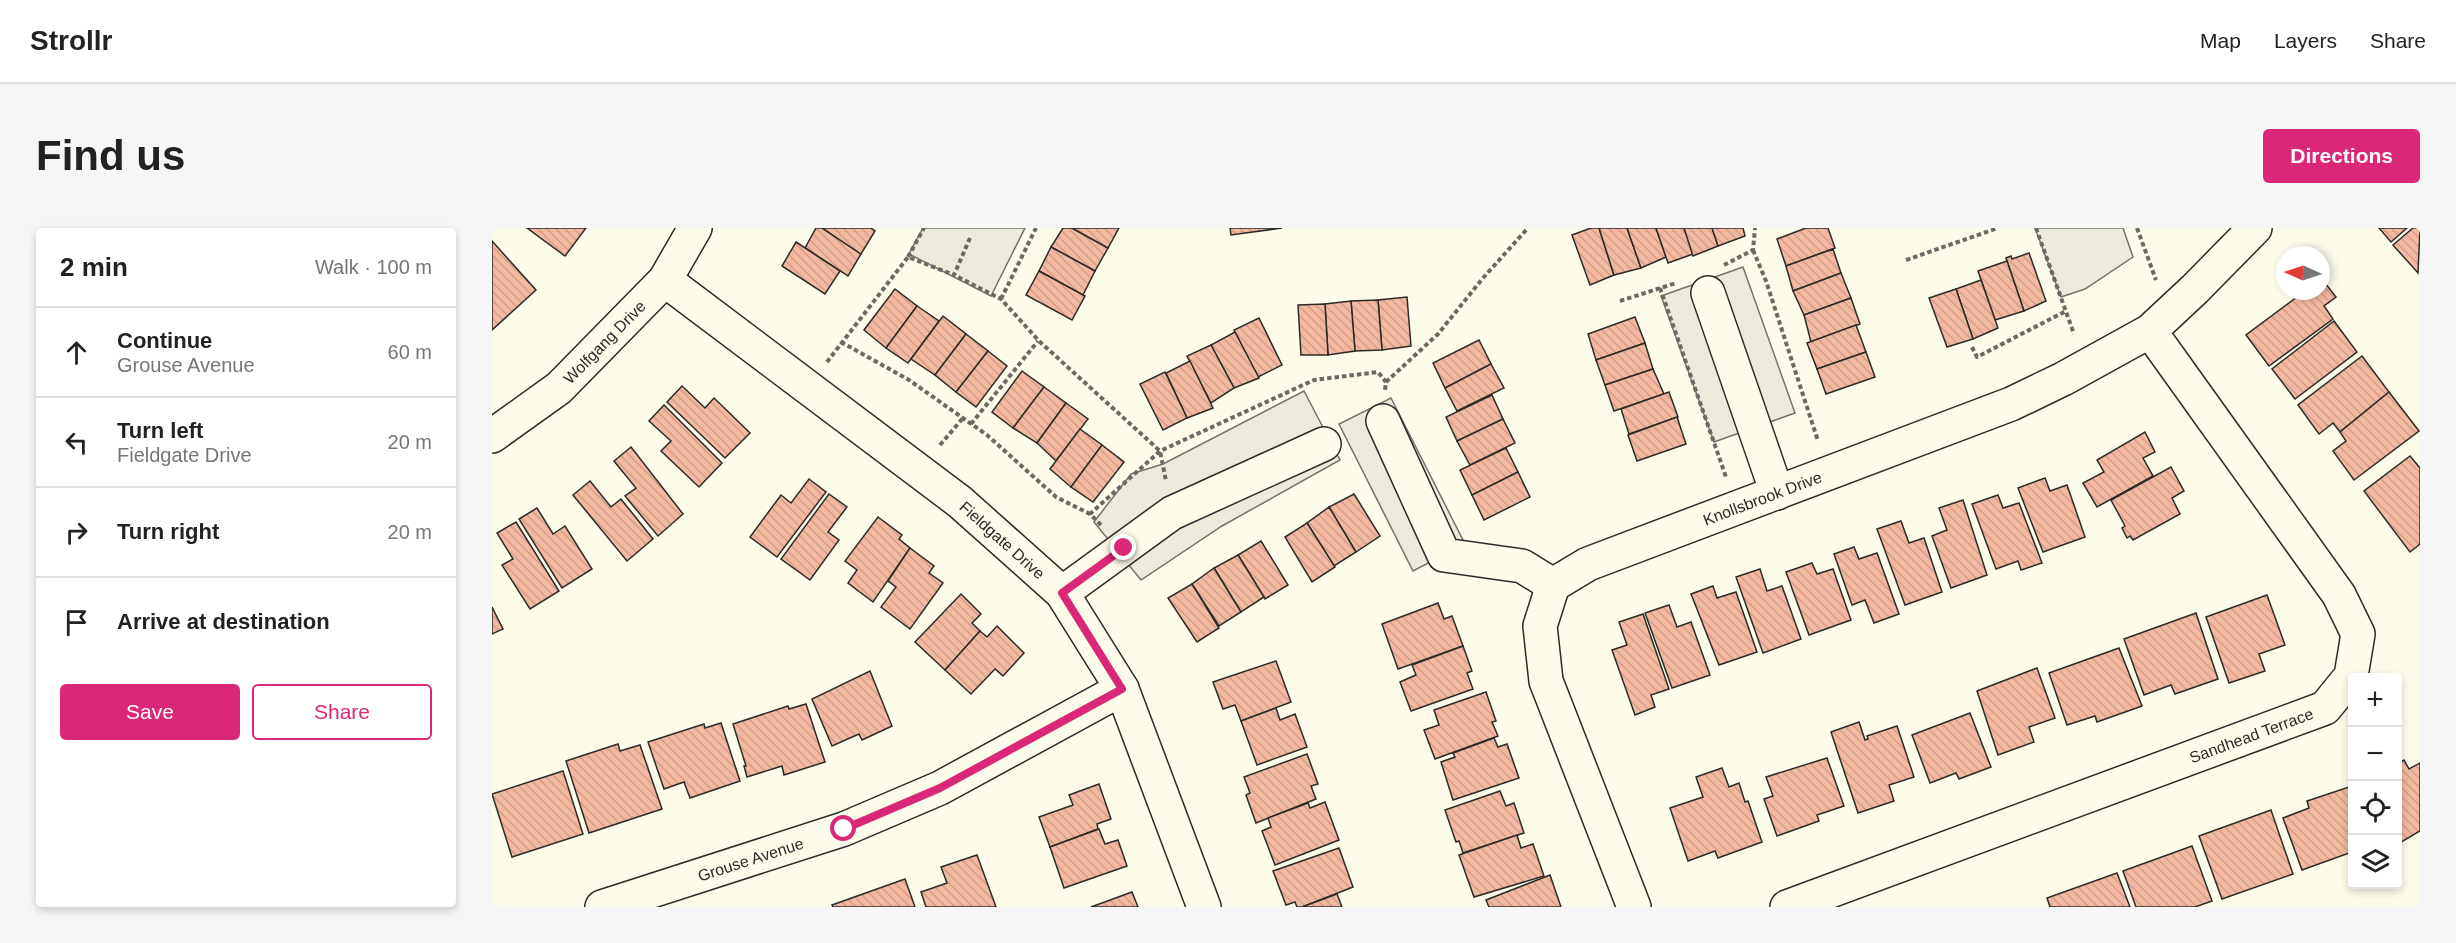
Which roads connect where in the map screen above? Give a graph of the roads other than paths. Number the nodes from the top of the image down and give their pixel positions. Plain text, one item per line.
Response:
1 (695, 228) edge
2 (2255, 228) edge
3 (665, 280) junction
4 (1707, 284) road end
5 (2159, 323) junction
6 (1383, 421) road end
7 (492, 436) edge
8 (1324, 444) dead end
9 (1777, 493) junction
10 (1553, 585) junction
11 (1062, 593) junction
12 (1122, 689) junction
13 (602, 907) edge
14 (1204, 907) edge
15 (1634, 907) edge
16 (1787, 907) edge

1 - 3 street, Wolfgang Drive
2 - 5 street, Knollsbrook Drive
3 - 7 street, Wolfgang Drive
3 - 11 street, Fieldgate Drive
4 - 9 street
5 - 9 street, Knollsbrook Drive
5 - 16 street, Sandhead Terrace
6 - 10 street
8 - 11 street
9 - 10 street, Knollsbrook Drive
10 - 15 street
11 - 12 street, Fieldgate Drive
12 - 13 street, Grouse Avenue
12 - 14 street, Fieldgate Drive

